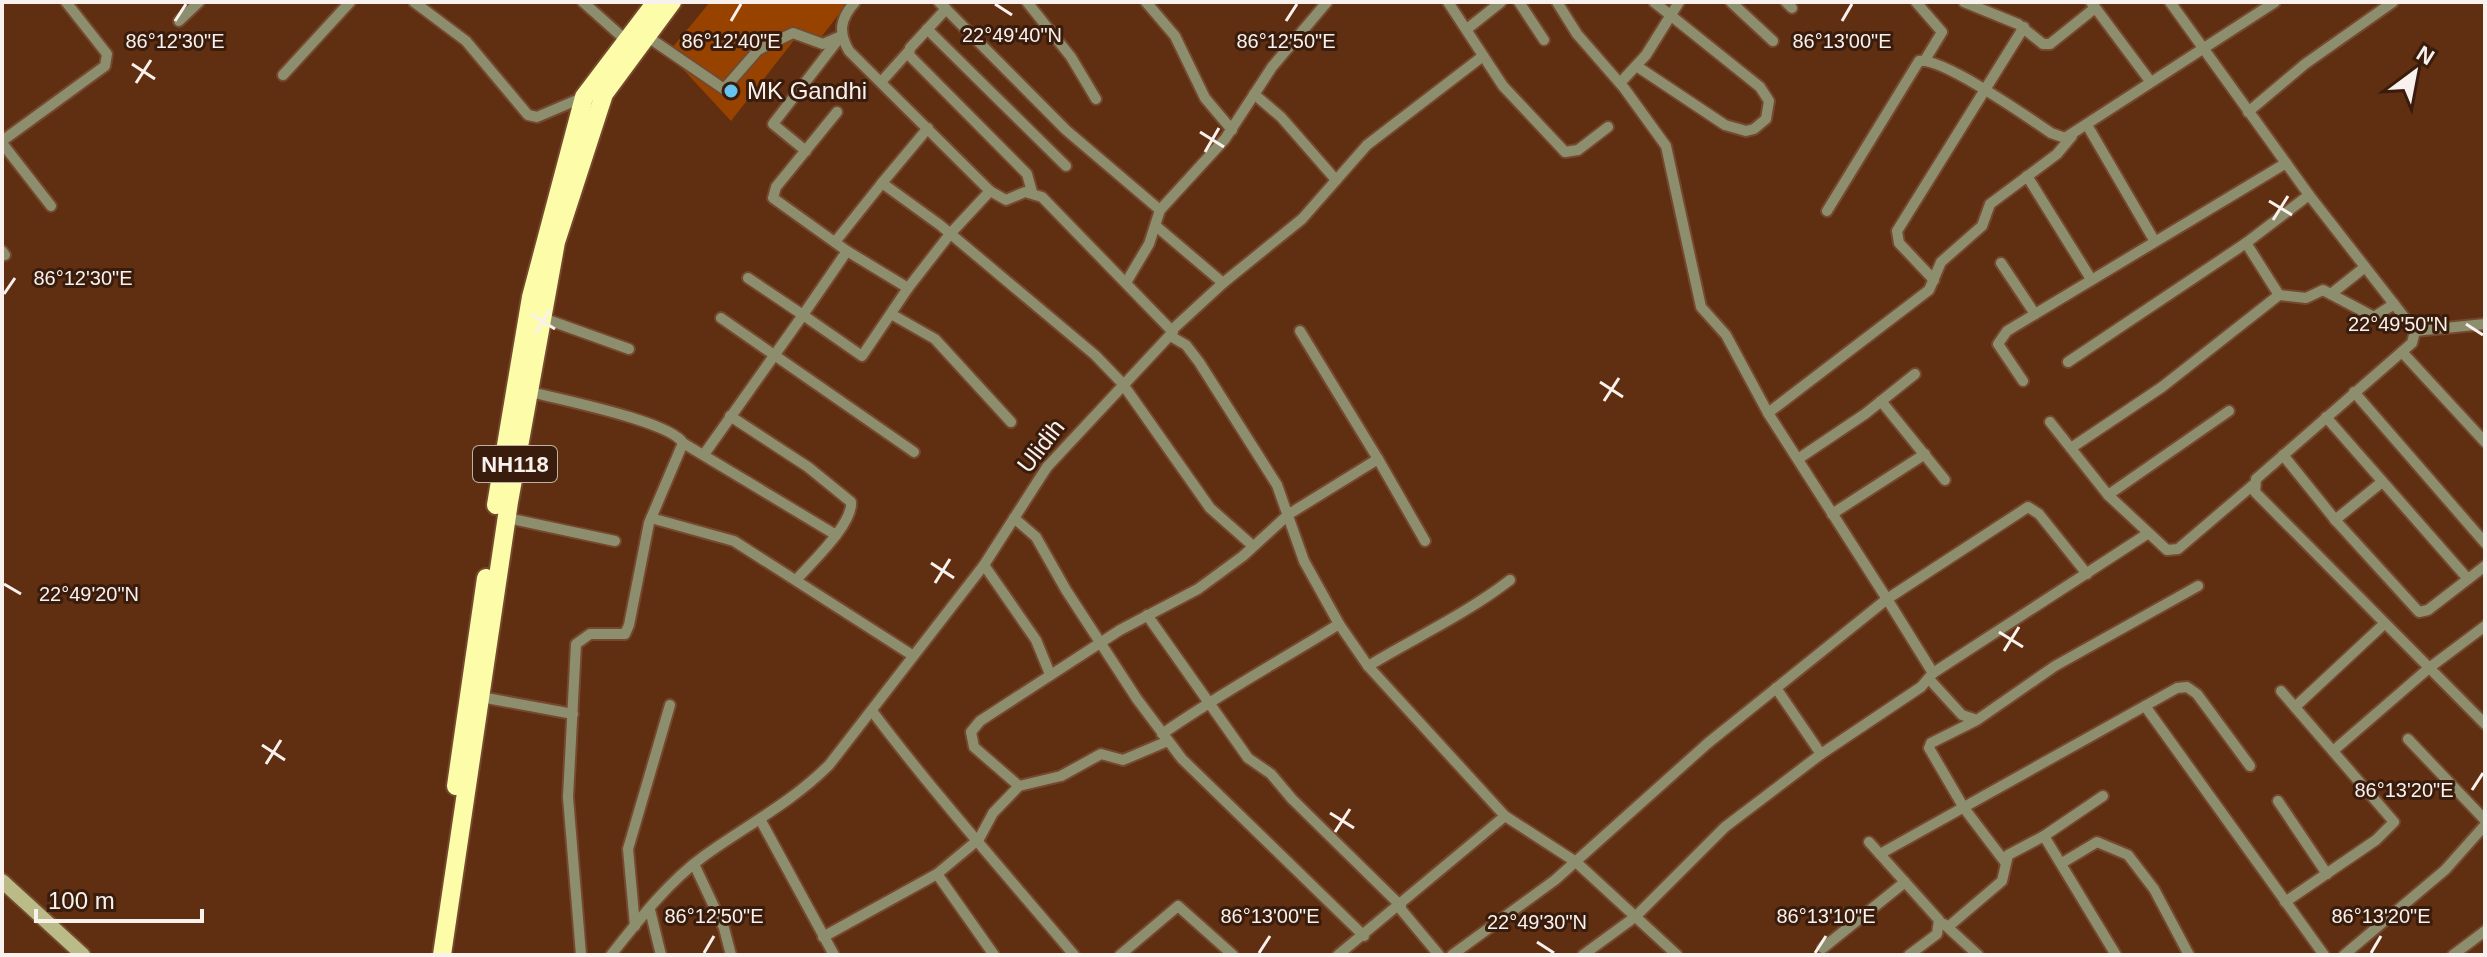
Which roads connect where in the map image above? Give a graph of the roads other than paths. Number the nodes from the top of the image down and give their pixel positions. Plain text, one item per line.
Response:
1 (66, 2) edge
2 (199, 2) edge
3 (350, 2) edge
4 (414, 2) edge
5 (583, 2) edge
6 (656, 2) edge
7 (672, 2) edge
8 (855, 2) edge
9 (1027, 2) edge
10 (1146, 2) edge
11 (1327, 2) edge
12 (1448, 2) edge
13 (1501, 2) edge
14 (1519, 2) edge
15 (1557, 2) edge
16 (1654, 2) edge
17 (1679, 2) edge
18 (1731, 2) edge
19 (1964, 2) edge
20 (2170, 2) edge
21 (2275, 2) edge
22 (2393, 2) edge
23 (1920, 3) edge
24 (943, 5) edge
25 (2093, 5) edge
26 (1669, 16) junction
27 (179, 21) dead end
28 (2024, 27) junction
29 (927, 29) junction
30 (1467, 29) junction
31 (841, 36) junction
32 (1544, 40) dead end
33 (635, 41) junction
34 (1773, 41) dead end
35 (2204, 49) junction
36 (908, 52) junction
37 (1483, 56) junction
38 (1925, 60) junction
39 (1638, 67) junction
40 (283, 75) dead end
41 (2150, 81) junction
42 (881, 82) junction
43 (1620, 83) junction
44 (1983, 90) junction
45 (604, 94) junction
46 (1254, 94) junction
47 (584, 97) junction
48 (1096, 99) dead end
49 (837, 112) dead end
50 (2248, 112) junction
51 (2087, 125) junction
52 (1608, 127) dead end
53 (928, 128) junction
54 (1232, 130) junction
55 (2072, 136) junction
56 (2, 142) edge
57 (806, 151) junction
58 (2286, 163) junction
59 (1066, 166) dead end
60 (2027, 176) junction
61 (1336, 180) junction
62 (882, 183) junction
63 (990, 191) junction
64 (1032, 192) junction
65 (2309, 195) junction
66 (51, 206) dead end
67 (1160, 210) junction
68 (1827, 211) dead end
69 (1156, 226) junction
70 (950, 234) junction
71 (2154, 240) junction
72 (835, 242) junction
73 (2246, 243) junction
74 (847, 251) junction
75 (2001, 263) dead end
76 (2365, 267) junction
77 (748, 278) dead end
78 (2091, 279) junction
79 (1934, 280) junction
80 (1127, 281) junction
81 (1223, 283) junction
82 (908, 288) junction
83 (2331, 294) junction
84 (2279, 295) junction
85 (2394, 304) junction
86 (891, 314) junction
87 (2035, 314) junction
88 (803, 315) junction
89 (540, 317) junction
90 (721, 318) dead end
91 (2485, 324) edge
92 (1300, 331) dead end
93 (2415, 331) junction
94 (1172, 333) junction
95 (629, 349) dead end
96 (2402, 352) junction
97 (774, 358) junction
98 (2068, 362) dead end
99 (1915, 374) dead end
100 (2023, 381) dead end
101 (1122, 383) junction
102 (527, 391) junction
103 (2354, 392) junction
104 (1881, 401) junction
105 (2229, 411) dead end
106 (1768, 413) junction
107 (730, 416) junction
108 (2326, 417) junction
109 (1011, 422) dead end
110 (2050, 422) dead end
111 (2485, 442) edge
112 (683, 443) junction
113 (2071, 448) junction
114 (914, 452) dead end
115 (705, 453) junction
116 (1925, 454) junction
117 (2283, 455) junction
118 (1378, 459) junction
119 (1798, 459) junction
120 (1945, 480) dead end
121 (2382, 482) junction
122 (2253, 485) junction
123 (2108, 495) junction
124 (1289, 514) junction
125 (1832, 514) junction
126 (507, 518) junction
127 (651, 518) junction
128 (1014, 518) junction
129 (2335, 520) junction
130 (2147, 534) junction
131 (836, 535) junction
132 (615, 541) dead end
133 (1425, 541) dead end
134 (2485, 543) edge
135 (1253, 546) junction
136 (984, 565) junction
137 (2485, 566) edge
138 (2087, 574) junction
139 (797, 579) junction
140 (2468, 579) junction
141 (1510, 580) dead end
142 (2198, 586) dead end
143 (1887, 599) junction
144 (1147, 615) junction
145 (1339, 624) junction
146 (2384, 624) junction
147 (2484, 628) edge
148 (1101, 643) junction
149 (912, 655) junction
150 (1368, 666) junction
151 (2429, 668) junction
152 (1050, 674) junction
153 (1931, 677) junction
154 (1776, 688) junction
155 (2281, 691) dead end
156 (481, 697) junction
157 (1208, 702) junction
158 (670, 705) dead end
159 (2145, 706) junction
160 (2295, 707) junction
161 (872, 711) junction
162 (573, 714) junction
163 (1977, 720) junction
164 (2485, 724) edge
165 (1165, 738) junction
166 (2408, 739) dead end
167 (2333, 751) junction
168 (1821, 754) junction
169 (2250, 766) dead end
170 (1019, 786) junction
171 (2103, 796) dead end
172 (2278, 801) dead end
173 (1963, 806) junction
174 (1505, 816) junction
175 (761, 821) junction
176 (2485, 822) edge
177 (2044, 836) junction
178 (979, 839) junction
179 (1869, 842) dead end
180 (1880, 854) junction
181 (1576, 862) junction
182 (2005, 862) junction
183 (2062, 863) junction
184 (694, 864) junction
185 (937, 874) junction
186 (2327, 874) junction
187 (2, 881) edge
188 (1905, 882) junction
189 (2285, 902) junction
190 (1400, 906) junction
191 (650, 910) junction
192 (1635, 917) junction
193 (1943, 924) junction
194 (635, 926) junction
195 (2485, 931) edge
196 (1364, 936) junction
197 (823, 937) junction
198 (1823, 948) dead end
199 (83, 955) edge
200 (432, 955) edge
201 (442, 955) edge
202 (581, 955) edge
203 (611, 955) edge
204 (661, 955) edge
205 (731, 955) edge
206 (834, 955) edge
207 (994, 955) edge
208 (1074, 955) edge
209 (1120, 955) edge
210 (1233, 955) edge
211 (1338, 955) edge
212 (1439, 955) edge
213 (1452, 955) edge
214 (1583, 955) edge
215 (1677, 955) edge
216 (1909, 955) edge
217 (1978, 955) edge
218 (2116, 955) edge
219 (2189, 955) edge
220 (2324, 955) edge
221 (2344, 955) edge
222 (2453, 955) edge

1 - 56 street
2 - 27 street
3 - 40 street
4 - 47 street
5 - 33 street
6 - 33 highway, NH118
7 - 33 highway, NH118
8 - 31 street
9 - 48 street
10 - 54 street
11 - 46 street
12 - 30 street
13 - 30 street
14 - 32 street
15 - 43 street
16 - 26 street
17 - 26 street
18 - 34 street
19 - 28 street
20 - 35 street
21 - 35 street
22 - 50 street
23 - 38 street
24 - 29 street
24 - 67 street
25 - 28 street
25 - 41 street
26 - 39 street
26 - 39 street
28 - 44 street
29 - 36 street
29 - 59 street
30 - 37 street
31 - 33 street
31 - 42 street
31 - 57 street
33 - 45 highway, NH118
33 - 47 highway, NH118
35 - 41 street
35 - 50 street
36 - 42 street
36 - 64 street
37 - 52 street
37 - 61 street, Ulidih
38 - 44 street
38 - 68 street
39 - 43 street
41 - 51 street
42 - 53 street
43 - 106 street
44 - 55 street
44 - 79 street
45 - 47 street
45 - 89 highway, NH118
46 - 54 street
46 - 61 street
47 - 200 highway, NH118
49 - 57 street
50 - 58 street
51 - 55 street
51 - 71 street
53 - 62 street
53 - 63 street
54 - 67 street
55 - 60 street
56 - 66 street
57 - 72 street
58 - 65 street
58 - 71 street
60 - 78 street
60 - 79 street
61 - 81 street, Ulidih
62 - 70 street
62 - 72 street
63 - 64 street
63 - 70 street
64 - 80 street
65 - 73 street
65 - 76 street
67 - 69 street
69 - 80 street
69 - 81 street
70 - 82 street
70 - 101 street
71 - 78 street
72 - 74 street
73 - 84 street
73 - 98 street
74 - 82 street
74 - 88 street
75 - 87 street
76 - 83 street
76 - 85 street
77 - 88 street
78 - 87 street
79 - 106 street
80 - 94 street
81 - 94 street, Ulidih
82 - 86 street
83 - 84 street
83 - 85 street
84 - 113 street
85 - 93 street
86 - 88 street
86 - 109 street
87 - 100 street
88 - 97 street
89 - 95 street
89 - 102 highway, NH118
90 - 97 street
91 - 93 street
92 - 118 street
93 - 96 street
94 - 101 street, Ulidih
94 - 124 street
96 - 103 street
96 - 111 street
97 - 107 street
97 - 114 street
99 - 104 street
101 - 128 street, Ulidih
101 - 135 street
102 - 112 street
102 - 126 highway, NH118
103 - 108 street
103 - 134 street
104 - 116 street
104 - 119 street
105 - 123 street
106 - 119 street
107 - 115 street
107 - 131 street
108 - 117 street
108 - 121 street
110 - 113 street
112 - 115 street
112 - 127 street
113 - 123 street
115 - 131 street
116 - 120 street
116 - 125 street
117 - 122 street
117 - 129 street
118 - 124 street
118 - 133 street
119 - 125 street
121 - 129 street
121 - 140 street
122 - 130 street
122 - 146 street
123 - 130 street
124 - 135 street
124 - 145 street
125 - 143 street
126 - 132 street
126 - 156 highway, NH118
127 - 139 street
127 - 162 street
128 - 136 street, Ulidih
128 - 148 street
129 - 140 street
130 - 138 street
131 - 139 street
135 - 144 street
136 - 149 street, Ulidih
136 - 152 street
137 - 140 street
138 - 143 street
138 - 153 street
139 - 149 street
141 - 150 street
142 - 163 street
143 - 153 street
143 - 154 street
144 - 148 street
144 - 157 street
145 - 150 street
145 - 157 street
146 - 151 street
146 - 160 street
147 - 151 street
148 - 152 street
148 - 165 street
149 - 161 street, Ulidih
150 - 174 street
151 - 164 street
151 - 167 street
152 - 170 street
153 - 163 street
153 - 168 street
154 - 168 street
154 - 181 street
155 - 160 street
156 - 162 street
156 - 201 highway, NH118
157 - 165 street
157 - 190 street
158 - 194 street
159 - 169 street
159 - 173 street
159 - 189 street
160 - 167 street
161 - 175 street, Ulidih
161 - 178 street
162 - 202 street
163 - 173 street
165 - 170 street
165 - 196 street
166 - 176 street
167 - 186 street
168 - 192 street
170 - 178 street
171 - 177 street
172 - 186 street
173 - 180 street
173 - 182 street
174 - 181 street
174 - 190 street
175 - 184 street, Ulidih
175 - 197 street
176 - 221 street
177 - 182 street
177 - 183 street
178 - 185 street
178 - 208 street
179 - 180 street
180 - 188 street
181 - 192 street
181 - 213 street
182 - 193 street
183 - 218 street
183 - 219 street
184 - 191 street, Ulidih
184 - 205 street
185 - 197 street
185 - 207 street
186 - 189 street
187 - 199 main road
188 - 193 street
188 - 198 street
189 - 220 street
190 - 196 street
190 - 212 street
191 - 194 street, Ulidih
191 - 204 street
192 - 214 street
192 - 215 street
193 - 216 street
193 - 217 street
194 - 203 street, Ulidih
195 - 222 street
196 - 211 street
197 - 206 street
209 - 210 street

